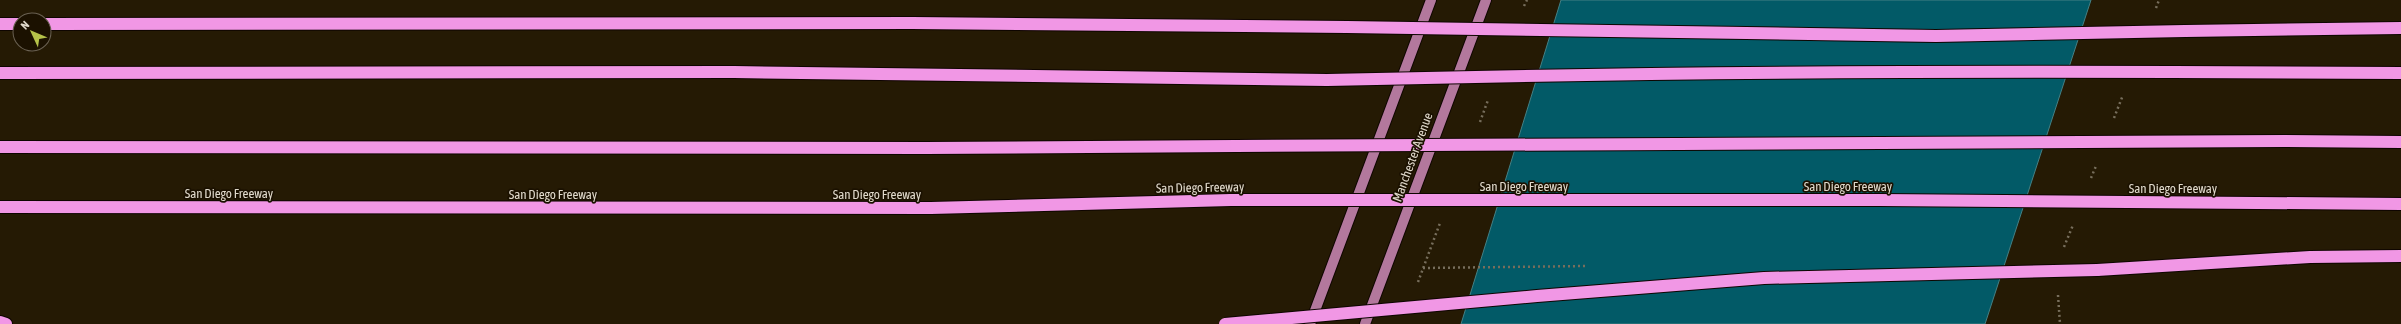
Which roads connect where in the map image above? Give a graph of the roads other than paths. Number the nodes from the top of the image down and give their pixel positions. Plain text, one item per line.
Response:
1 (1432, 0) edge
2 (1486, 0) edge
3 (0, 24) edge
4 (12, 24) edge
5 (52, 24) edge
6 (2401, 28) edge
7 (0, 73) edge
8 (2401, 73) edge
9 (2401, 142) edge
10 (0, 147) edge
11 (2401, 204) edge
12 (0, 207) edge
13 (2401, 256) edge
14 (0, 322) edge
15 (6, 324) edge
16 (1225, 324) edge
17 (1310, 324) edge
18 (1365, 324) edge

1 - 17 main road
2 - 18 main road, Manchester Avenue
3 - 4 highway
5 - 6 highway, bridge
7 - 8 highway, bridge
9 - 10 highway, bridge
11 - 12 highway, San Diego Freeway, bridge
13 - 16 highway, bridge
14 - 15 highway

